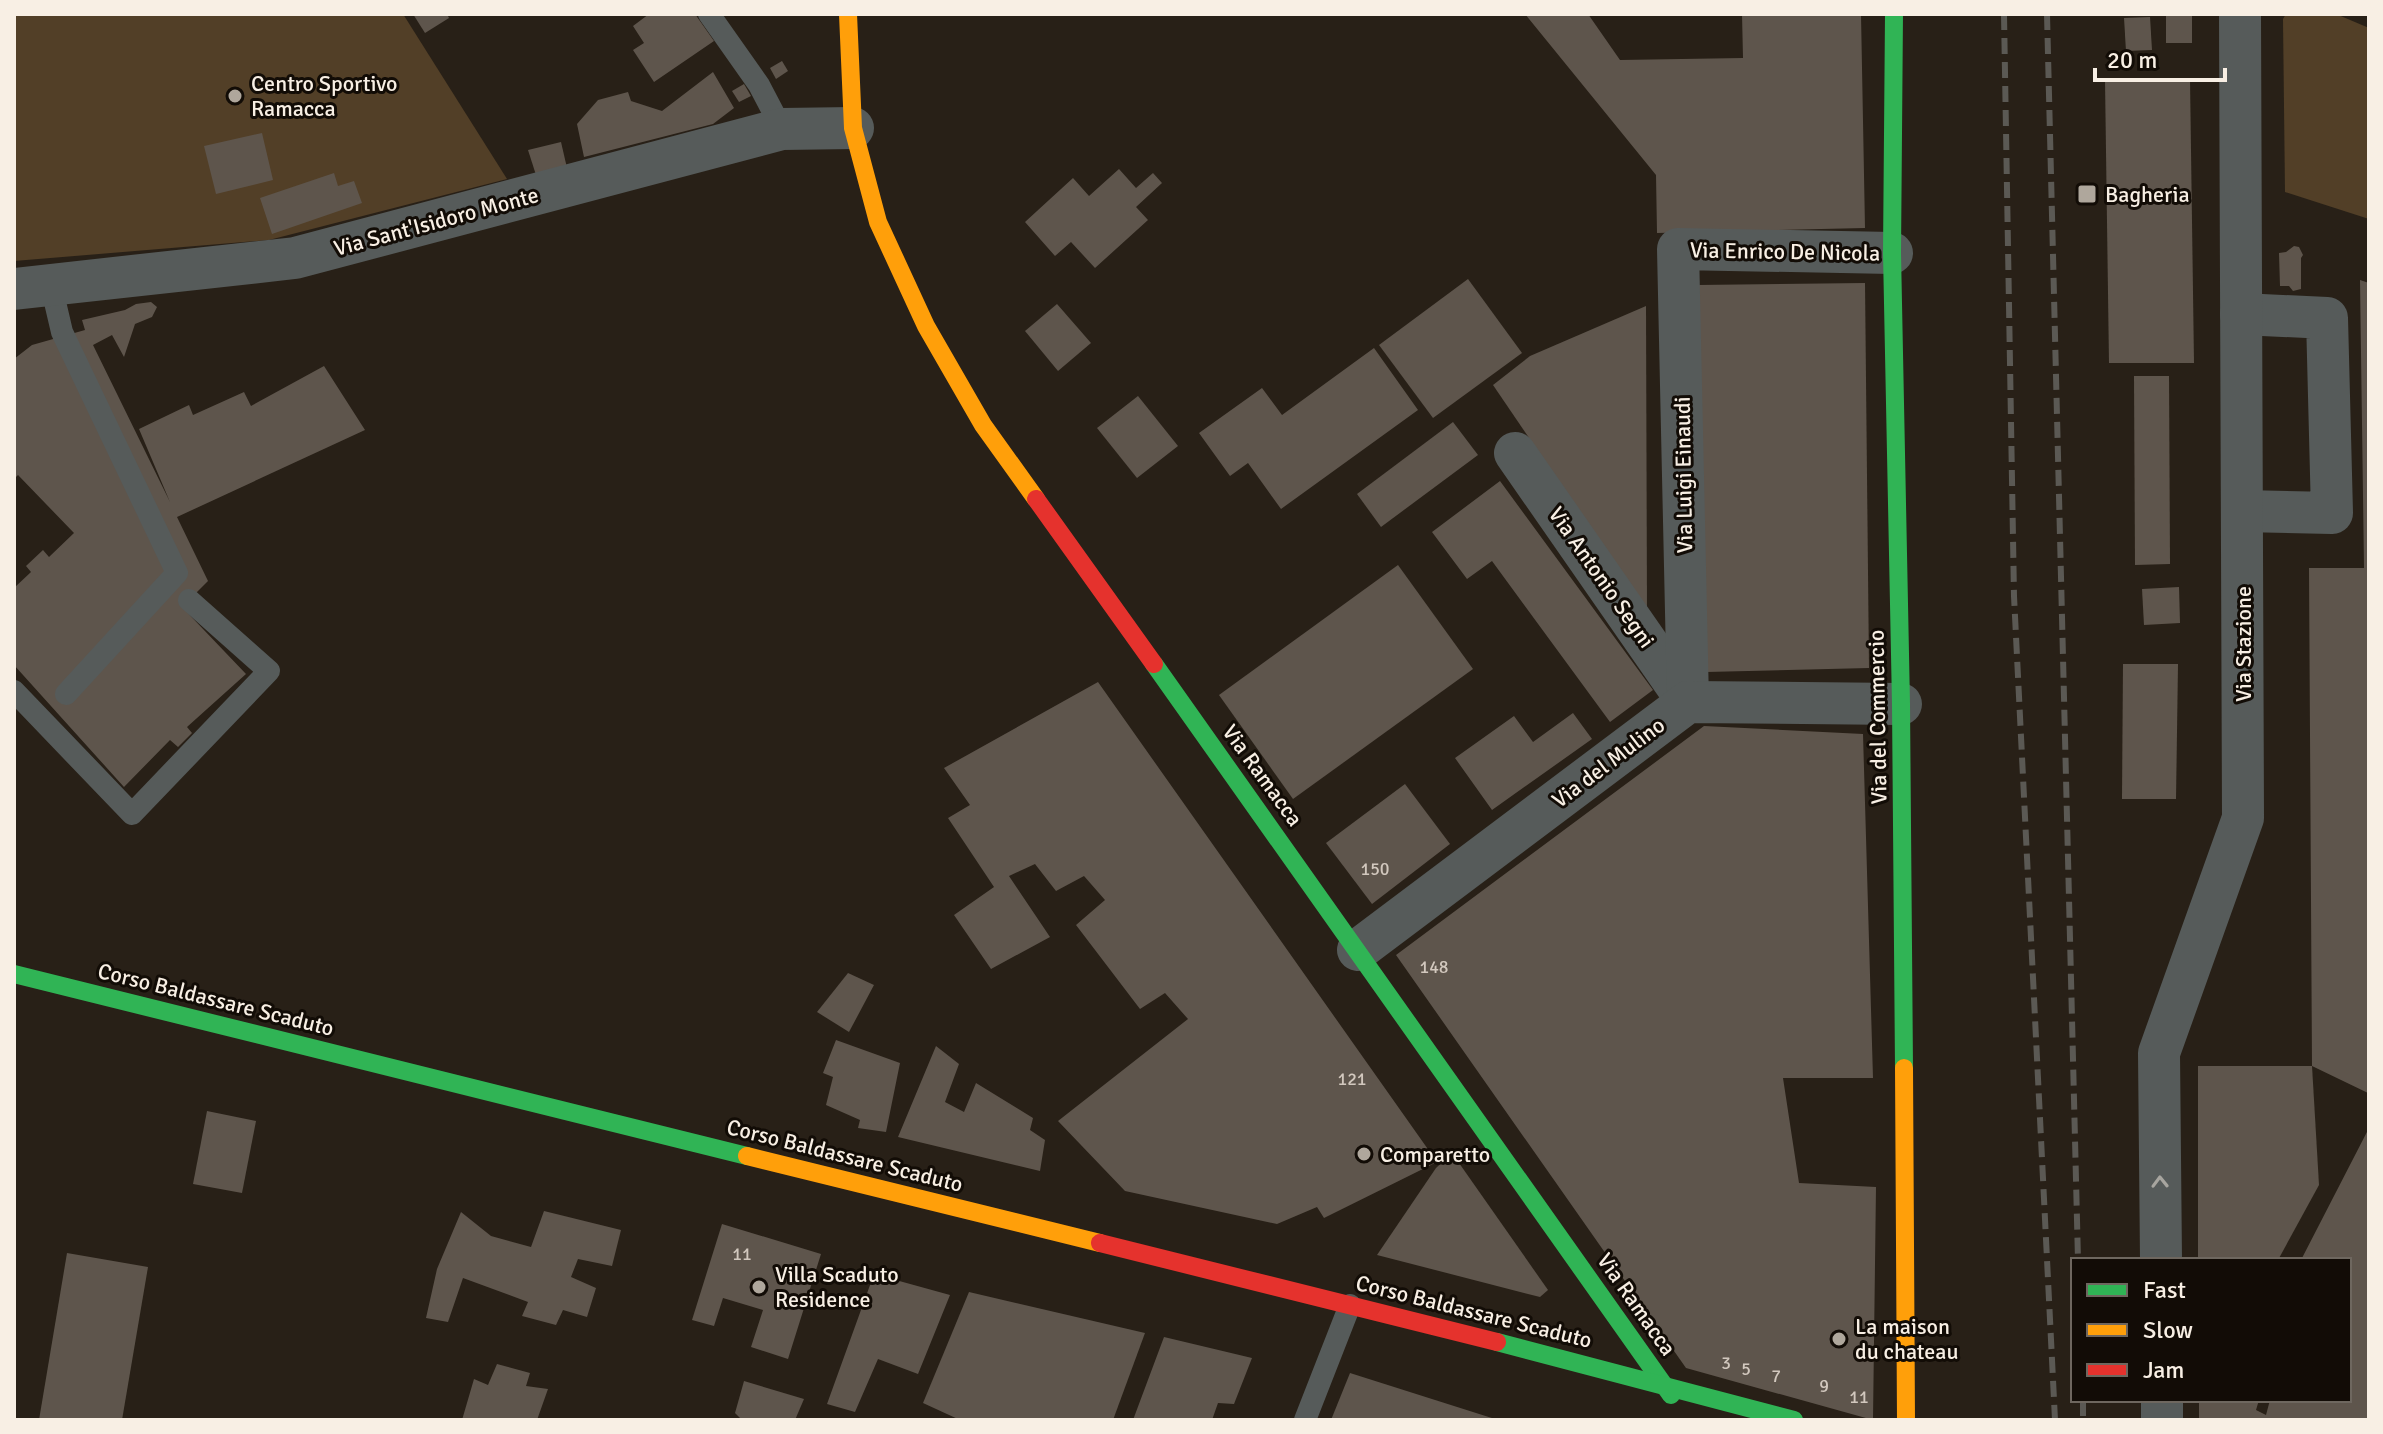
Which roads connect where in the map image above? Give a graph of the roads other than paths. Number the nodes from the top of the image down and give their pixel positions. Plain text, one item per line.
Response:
1 (709, 14) edge
2 (848, 14) edge
3 (1894, 14) edge
4 (2240, 14) edge
5 (853, 128) junction
6 (782, 129) junction
7 (1678, 249) joint
8 (1892, 253) junction
9 (33, 287) edge
10 (2241, 314) junction
11 (1515, 453) dead end
12 (2242, 511) junction
13 (193, 608) dead end
14 (14, 691) edge
15 (66, 694) dead end
16 (1688, 702) junction
17 (1901, 704) junction
18 (1358, 950) junction
19 (14, 974) edge
20 (2161, 1258) edge
21 (1350, 1305) junction
22 (1665, 1386) junction
23 (1681, 1409) dead end
24 (1305, 1420) edge
25 (1794, 1420) edge
26 (1906, 1420) edge

1 - 6 lane
2 - 5 street, Via Ramacca
3 - 8 street, Via del Commercio
4 - 10 street, Via Stazione
5 - 6 street, Via Sant'Isidoro Monte
5 - 18 street, Via Ramacca
6 - 9 street, Via Sant'Isidoro Monte
7 - 8 street, Via Enrico De Nicola
7 - 16 street, Via Luigi Einaudi
8 - 17 street, Via del Commercio
9 - 15 lane
10 - 12 street, Via Stazione
10 - 12 street
11 - 16 street, Via Antonio Segni
20 -> 12 street, Via Stazione
13 - 14 lane
16 - 17 street
16 - 18 street, Via del Mulino
17 - 26 street, Via del Commercio
18 - 22 street, Via Ramacca
19 - 21 street, Corso Baldassare Scaduto
21 - 22 street, Corso Baldassare Scaduto
21 - 24 lane
22 - 23 street, Via Ramacca
22 - 25 street, Corso Baldassare Scaduto

